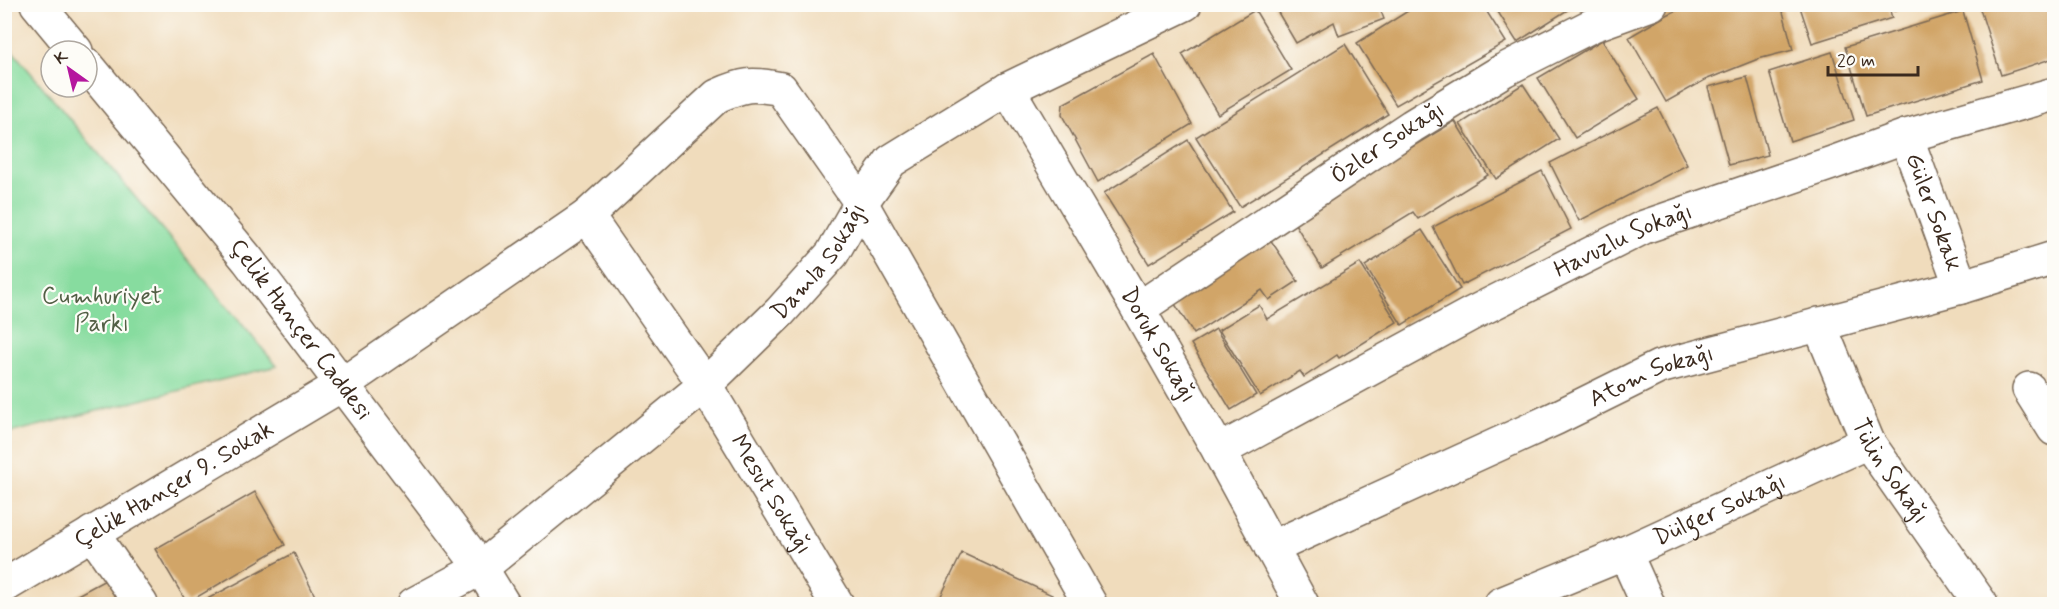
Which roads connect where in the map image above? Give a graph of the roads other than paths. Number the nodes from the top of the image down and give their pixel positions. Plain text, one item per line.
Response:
1 (37, 4) edge
2 (1185, 4) edge
3 (1651, 4) edge
4 (66, 39) edge
5 (99, 80) edge
6 (1008, 89) junction
7 (2055, 94) edge
8 (1906, 136) junction
9 (861, 203) junction
10 (587, 216) junction
11 (2055, 258) edge
12 (1960, 287) junction
13 (1138, 309) junction
14 (1819, 324) junction
15 (343, 384) junction
16 (705, 385) junction
17 (2029, 389) dead end
18 (2055, 429) edge
19 (1868, 442) junction
20 (1219, 451) junction
21 (92, 533) junction
22 (1271, 548) junction
23 (1624, 554) junction
24 (481, 568) junction
25 (4, 586) edge
26 (1542, 597) edge
27 (141, 604) edge
28 (414, 604) edge
29 (503, 604) edge
30 (837, 604) edge
31 (1090, 604) edge
32 (1302, 604) edge
33 (1501, 604) edge
34 (1648, 604) edge
35 (1981, 604) edge

1 - 4 street
2 - 6 street, Damla Sokağı
3 - 13 street, Özler Sokağı
5 - 15 street, Çelik Hançer Caddesi
6 - 9 street, Damla Sokağı
6 - 13 street, Doruk Sokağı
7 - 8 street, Havuzlu Sokağı
8 - 12 street, Güler Sokak
8 - 20 street, Havuzlu Sokağı
9 - 10 street, Çelik Hançer 9. Sokak
9 - 16 street, Damla Sokağı
9 - 31 street, Çelik Hançer 9. Sokak
10 - 15 street, Çelik Hançer 9. Sokak
10 - 16 street, Mesut Sokağı
11 - 12 street, Atom Sokağı
12 - 14 street, Atom Sokağı
13 - 20 street, Doruk Sokağı
14 - 19 street, Tülin Sokağı
14 - 22 street, Atom Sokağı
15 - 21 street, Çelik Hançer 9. Sokak
15 - 24 street, Çelik Hançer Caddesi
16 - 24 street, Damla Sokağı
16 - 30 street, Mesut Sokağı
17 - 18 street
19 - 23 street, Dülger Sokağı
19 - 35 street, Tülin Sokağı
20 - 22 street, Doruk Sokağı
21 - 25 street, Çelik Hançer 9. Sokak
21 - 27 street
22 - 32 street, Doruk Sokağı
23 - 26 street
23 - 34 street, Dülger Sokağı
24 - 28 street, Damla Sokağı
24 - 29 street, Çelik Hançer Caddesi
26 - 33 street

